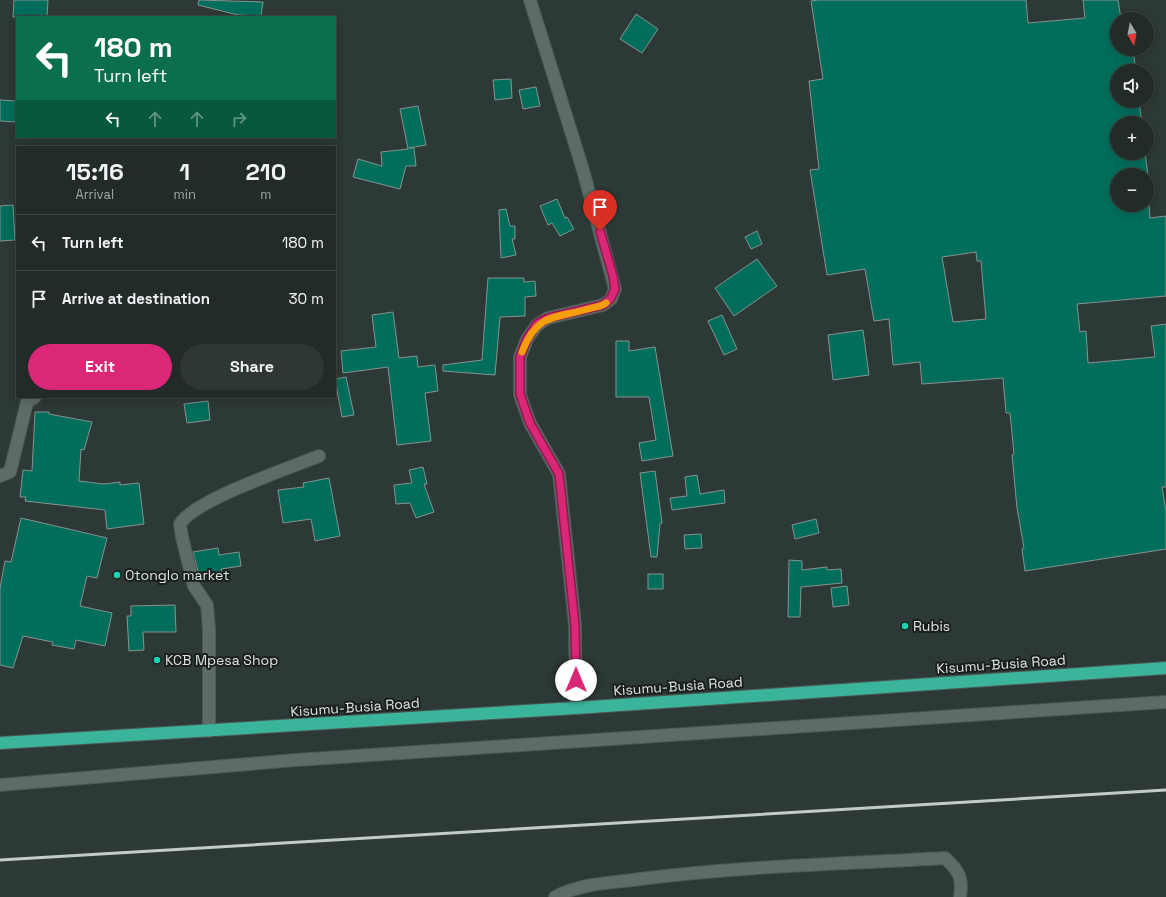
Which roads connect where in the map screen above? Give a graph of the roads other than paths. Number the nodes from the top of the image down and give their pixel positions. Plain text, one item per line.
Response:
1 (530, 0) edge
2 (33, 398) edge
3 (319, 456) dead end
4 (0, 476) edge
5 (1166, 668) edge
6 (1166, 702) edge
7 (576, 708) junction
8 (209, 731) junction
9 (0, 743) edge
10 (0, 785) edge
11 (555, 897) edge
12 (960, 897) edge

1 - 7 street
2 - 4 street
3 - 8 street
5 - 7 highway, Kisumu-Busia Road
6 - 10 street
7 - 8 highway, Kisumu-Busia Road
8 - 9 highway, Kisumu-Busia Road
11 - 12 street

